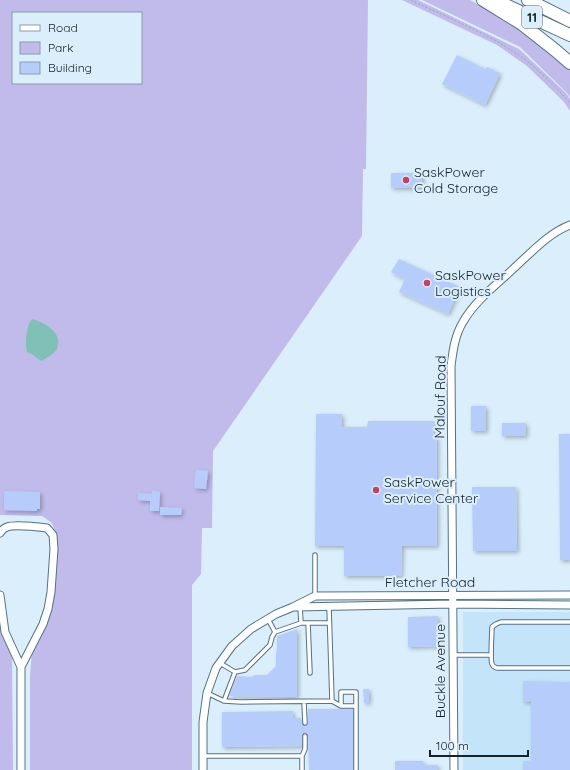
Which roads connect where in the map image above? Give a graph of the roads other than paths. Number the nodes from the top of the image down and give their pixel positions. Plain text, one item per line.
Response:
1 (483, 0) edge
2 (495, 0) edge
3 (528, 0) edge
4 (539, 0) edge
5 (570, 13) edge
6 (570, 21) edge
7 (570, 35) edge
8 (570, 63) edge
9 (570, 226) edge
10 (0, 533) edge
11 (315, 555) dead end
12 (0, 595) edge
13 (453, 595) junction
14 (570, 595) edge
15 (315, 596) junction
16 (453, 604) junction
17 (570, 605) edge
18 (296, 607) junction
19 (329, 607) junction
20 (268, 619) junction
21 (570, 622) edge
22 (301, 623) junction
23 (308, 623) junction
24 (329, 623) junction
25 (275, 632) junction
26 (453, 655) junction
27 (491, 655) junction
28 (220, 663) junction
29 (21, 667) junction
30 (570, 668) edge
31 (235, 672) junction
32 (310, 672) dead end
33 (207, 693) junction
34 (224, 701) junction
35 (332, 701) junction
36 (304, 702) junction
37 (341, 706) junction
38 (356, 706) junction
39 (305, 723) dead end
40 (305, 736) dead end
41 (203, 756) junction
42 (302, 756) junction
43 (21, 770) edge
44 (203, 770) edge
45 (302, 770) edge
46 (356, 770) edge
47 (454, 770) edge

1 - 8 highway
2 - 7 highway, 11
3 - 6 highway, 11
4 - 5 highway
9 - 13 street, Malouf Road
10 - 29 street
11 - 15 lane
12 - 29 street
13 - 14 street, Fletcher Road
13 - 15 street, Fletcher Road
13 - 16 street, Buckle Avenue
15 - 18 street, Fletcher Road
16 - 17 street, Fletcher Road
16 - 19 street, Fletcher Road
16 - 26 street, Buckle Avenue
18 - 19 street, Fletcher Road
18 - 20 street, Fletcher Road
18 - 22 lane
19 - 24 lane
20 - 25 lane
20 - 28 street, Fletcher Road
21 - 27 lane
22 - 23 lane
22 - 25 lane
23 - 24 lane
23 - 32 lane
24 - 35 lane
25 - 31 lane
26 - 27 lane
26 - 47 street, Buckle Avenue
27 - 30 lane
28 - 31 lane
28 - 33 street, Fletcher Road
29 - 43 street
31 - 34 lane
33 - 34 lane
33 - 41 street, Fletcher Road
34 - 36 lane
35 - 36 lane
35 - 37 lane
36 - 39 lane
37 - 38 lane
37 - 38 lane
38 - 46 lane
40 - 42 lane
41 - 42 lane
41 - 44 street, Fletcher Road
42 - 45 lane

